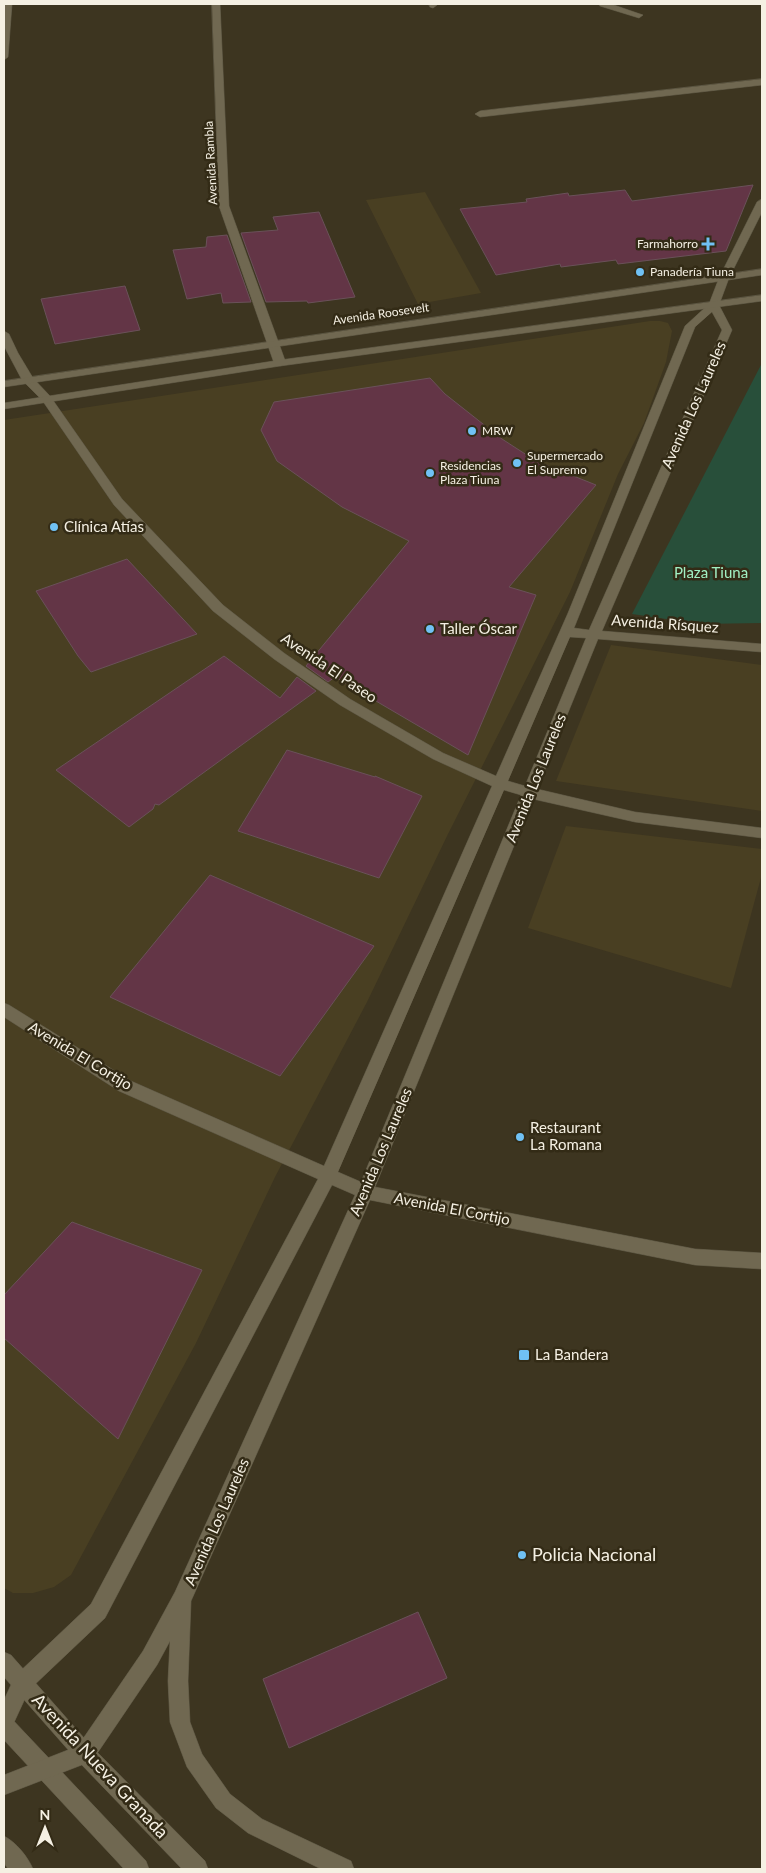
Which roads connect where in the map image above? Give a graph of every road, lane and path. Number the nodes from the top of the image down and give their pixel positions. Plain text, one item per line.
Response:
1 (8, 4) edge
2 (216, 4) edge
3 (603, 4) edge
4 (639, 15) dead end
5 (4, 56) edge
6 (762, 82) edge
7 (480, 114) dead end
8 (762, 202) edge
9 (762, 272) edge
10 (724, 278) junction
11 (762, 298) edge
12 (714, 305) junction
13 (4, 334) edge
14 (273, 343) junction
15 (280, 363) junction
16 (28, 380) junction
17 (4, 384) edge
18 (46, 398) junction
19 (4, 406) edge
20 (565, 632) junction
21 (594, 634) junction
22 (762, 648) edge
23 (498, 783) junction
24 (531, 793) junction
25 (762, 833) edge
26 (4, 1010) edge
27 (329, 1174) junction
28 (365, 1192) junction
29 (762, 1261) edge
30 (182, 1599) junction
31 (4, 1662) edge
32 (22, 1683) junction
33 (4, 1723) edge
34 (85, 1754) junction
35 (45, 1768) junction
36 (4, 1785) edge
37 (4, 1847) edge
38 (22, 1869) edge
39 (138, 1869) edge
40 (197, 1869) edge
41 (343, 1869) edge

1 - 5 street
2 - 14 street, Avenida Rambla
3 - 4 street
6 - 7 street
8 - 10 street
9 - 10 street, Avenida Roosevelt
10 - 12 street
10 - 14 street, Avenida Roosevelt
11 - 12 street
12 - 15 street
12 - 20 street, Avenida Los Laureles
12 - 21 street, Avenida Los Laureles
13 - 16 street, Avenida El Paseo
14 - 15 street, Avenida Rambla
14 - 16 street, Avenida Roosevelt
15 - 18 street
16 - 17 street, Avenida Roosevelt
16 - 18 street, Avenida El Paseo
18 - 19 street
18 - 23 street, Avenida El Paseo
20 - 21 street, Avenida Rísquez
20 - 23 street, Avenida Los Laureles
21 - 22 street, Avenida Rísquez
21 - 24 street, Avenida Los Laureles
23 - 24 street, Avenida El Paseo
23 - 27 street, Avenida Los Laureles
24 - 25 street, Avenida El Paseo
24 - 28 street, Avenida Los Laureles
26 - 27 street, Avenida El Cortijo
27 - 28 street, Avenida El Cortijo
27 - 32 street, Avenida Los Laureles
28 - 29 street, Avenida El Cortijo
28 - 30 street, Avenida Los Laureles
30 - 34 street, Avenida Los Laureles
30 - 41 street
31 - 32 street, Avenida Nueva Granada
32 - 33 street
32 - 34 street, Avenida Nueva Granada
33 - 35 street
34 - 35 street
34 - 40 street, Avenida Nueva Granada
35 - 36 street
35 - 39 street
37 - 38 street

